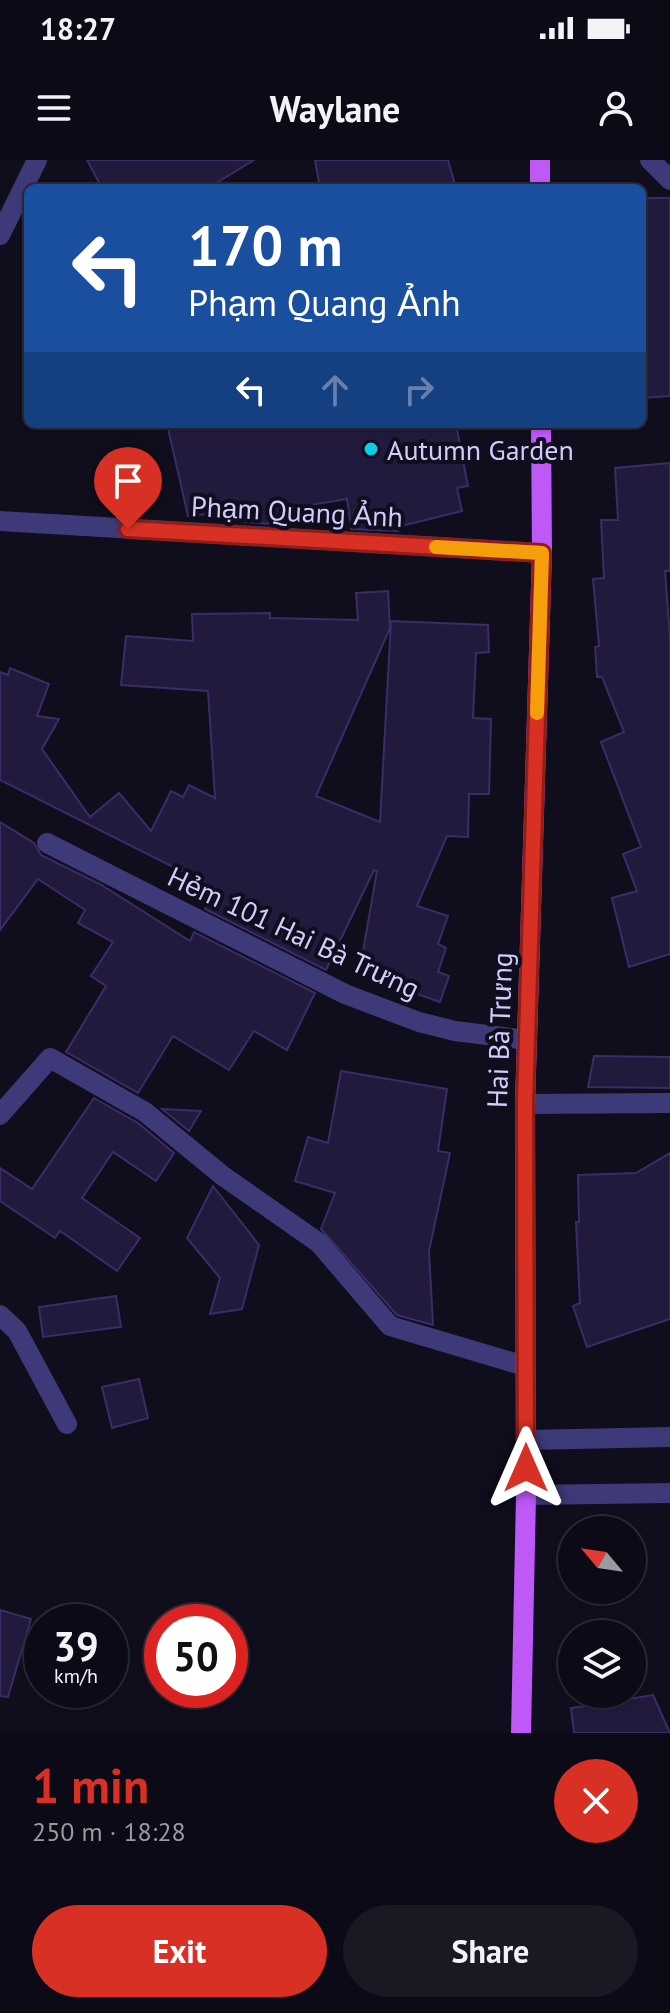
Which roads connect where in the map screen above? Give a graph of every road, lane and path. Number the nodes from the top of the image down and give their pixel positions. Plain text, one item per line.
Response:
1 (37, 160) edge
2 (540, 160) edge
3 (650, 160) edge
4 (670, 180) edge
5 (25, 184) edge
6 (540, 184) edge
7 (24, 186) edge
8 (0, 235) edge
9 (541, 428) edge
10 (0, 521) edge
11 (542, 553) junction
12 (47, 843) dead end
13 (527, 1040) junction
14 (670, 1103) edge
15 (525, 1104) junction
16 (0, 1115) edge
17 (0, 1315) edge
18 (525, 1366) junction
19 (67, 1424) dead end
20 (670, 1437) edge
21 (526, 1440) junction
22 (670, 1493) edge
23 (526, 1495) junction
24 (521, 1733) edge

1 - 5 street
2 - 6 main road
3 - 4 street
7 - 8 street
9 - 11 main road, Hai Bà Trưng
10 - 11 street, Phạm Quang Ảnh
11 - 13 main road, Hai Bà Trưng
12 - 13 street, Hẻm 101 Hai Bà Trưng
13 - 15 main road, Hai Bà Trưng
14 - 15 street
15 - 18 main road, Hai Bà Trưng
16 - 18 street
17 - 19 street
18 - 21 main road, Hai Bà Trưng
20 - 21 street
21 - 23 main road, Hai Bà Trưng
22 - 23 street
23 - 24 main road, Hai Bà Trưng

